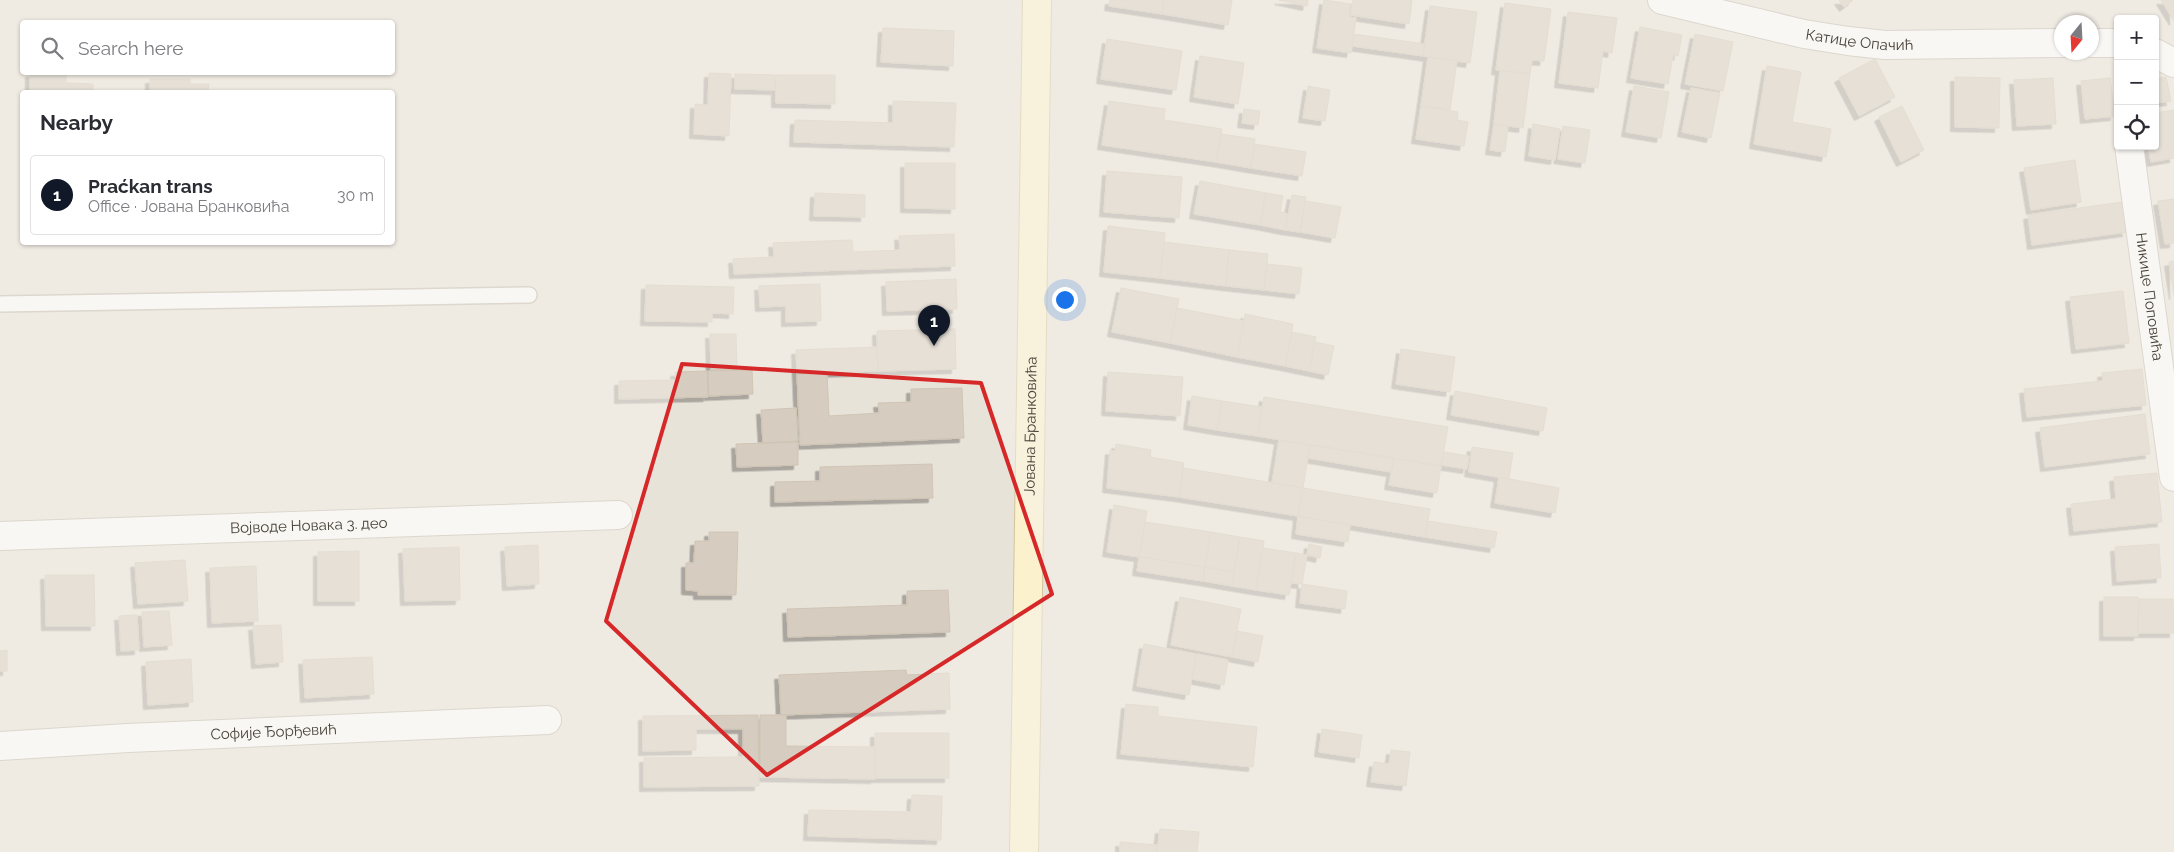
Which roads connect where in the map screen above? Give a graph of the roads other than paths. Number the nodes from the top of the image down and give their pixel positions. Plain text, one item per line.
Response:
1 (1038, 0) edge
2 (1662, 0) edge
3 (2054, 44) edge
4 (2159, 55) edge
5 (2174, 63) edge
6 (2131, 150) edge
7 (530, 295) dead end
8 (0, 304) edge
9 (2174, 477) edge
10 (618, 515) dead end
11 (0, 536) edge
12 (547, 720) dead end
13 (0, 746) edge
14 (1024, 852) edge

1 - 14 main road, Јована Бранковића
2 - 3 street, Катице Опачић
4 - 5 street
6 - 9 street, Никице Поповића
7 - 8 lane
10 - 11 street, Војводе Новака 3. део
12 - 13 street, Софије Ђорђевић

